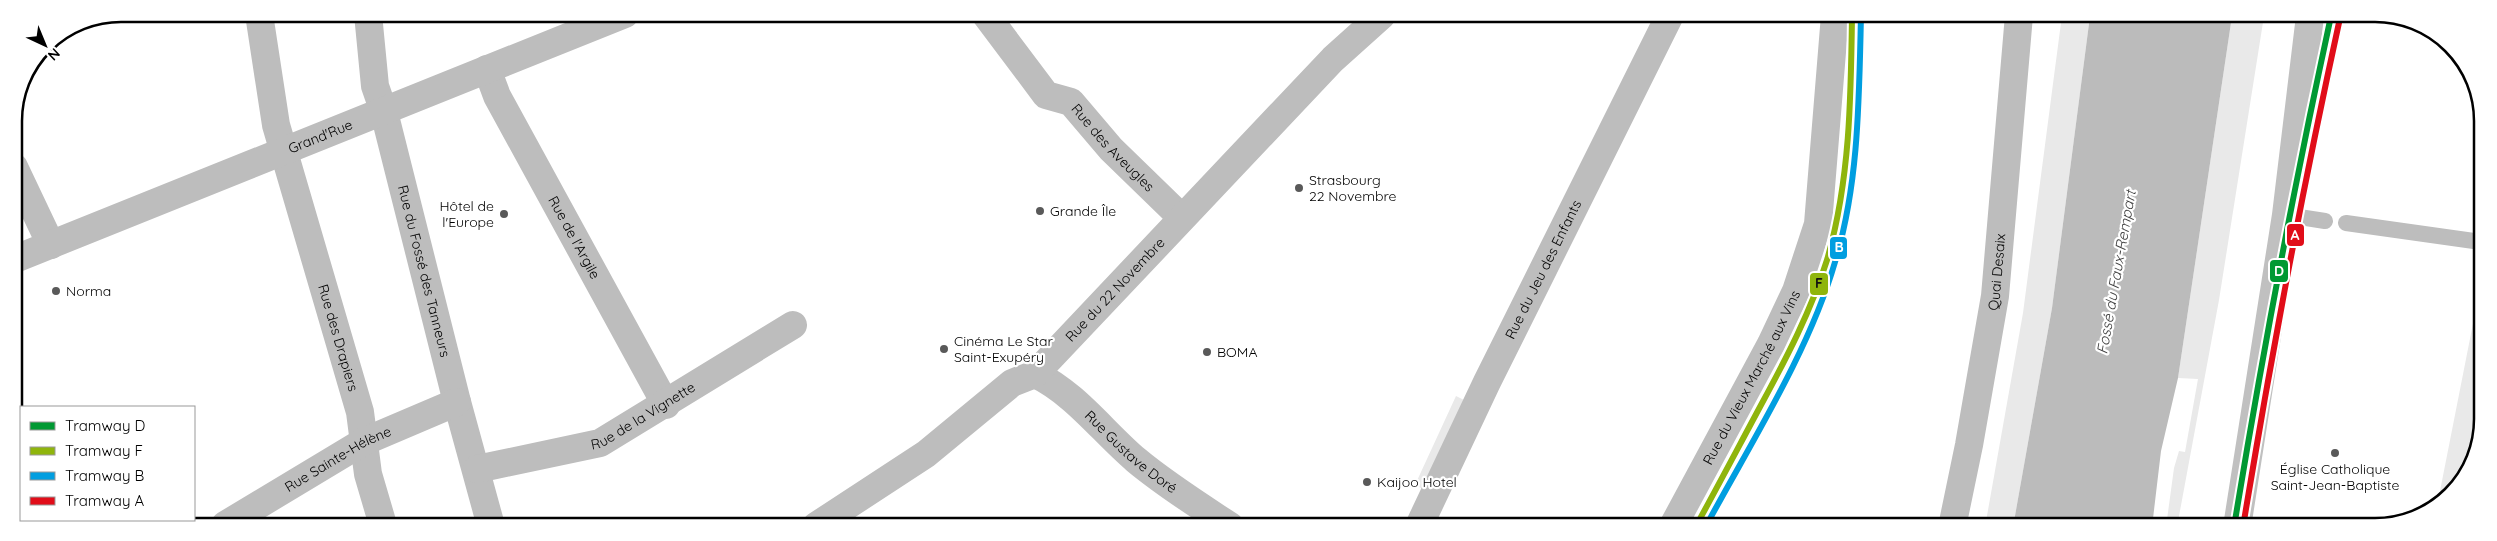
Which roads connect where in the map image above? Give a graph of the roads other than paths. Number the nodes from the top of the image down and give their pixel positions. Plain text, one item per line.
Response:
1 (1374, 22) edge
2 (1666, 22) edge
3 (1834, 22) edge
4 (2018, 22) edge
5 (2309, 22) edge
6 (260, 23) edge
7 (369, 23) edge
8 (602, 23) edge
9 (992, 23) edge
10 (487, 69) junction
11 (384, 112) junction
12 (282, 153) junction
13 (23, 185) edge
14 (2286, 215) junction
15 (1181, 217) junction
16 (2326, 221) dead end
17 (2346, 223) dead end
18 (2474, 241) edge
19 (51, 245) junction
20 (23, 256) edge
21 (793, 325) dead end
22 (1035, 374) junction
23 (457, 402) junction
24 (666, 404) junction
25 (363, 442) junction
26 (477, 469) junction
27 (237, 518) edge
28 (381, 518) edge
29 (489, 518) edge
30 (828, 518) edge
31 (1218, 518) edge
32 (1431, 518) edge
33 (1677, 518) edge
34 (1954, 518) edge
35 (2238, 518) edge

1 - 15 street, Rue du 22 Novembre
2 - 32 street, Rue du Jeu des Enfants
3 - 33 street, Rue du Vieux Marché aux Vins
4 - 34 street, Quai Desaix
5 - 14 street
6 - 12 street, Rue des Drapiers
7 - 11 street, Rue du Fossé des Tanneurs
8 - 10 street, Grand'Rue
9 - 15 street, Rue des Aveugles
10 - 11 street, Grand'Rue
10 - 24 street, Rue de l'Argile
11 - 12 street, Grand'Rue
11 - 23 street, Rue du Fossé des Tanneurs
12 - 19 street, Grand'Rue
12 - 25 street, Rue des Drapiers
13 - 19 street
14 - 16 lane
14 - 35 street
15 - 22 street, Rue du 22 Novembre
17 - 18 lane
19 - 20 street, Grand'Rue
21 - 24 street, Rue de la Vignette
22 - 30 street, Rue du 22 Novembre
22 - 31 street, Rue Gustave Doré
23 - 25 street, Rue Sainte-Hélène
23 - 26 street, Rue du Fossé des Tanneurs
24 - 26 street, Rue de la Vignette
25 - 27 street, Rue Sainte-Hélène
25 - 28 street, Rue des Drapiers
26 - 29 street, Rue du Fossé des Tanneurs

